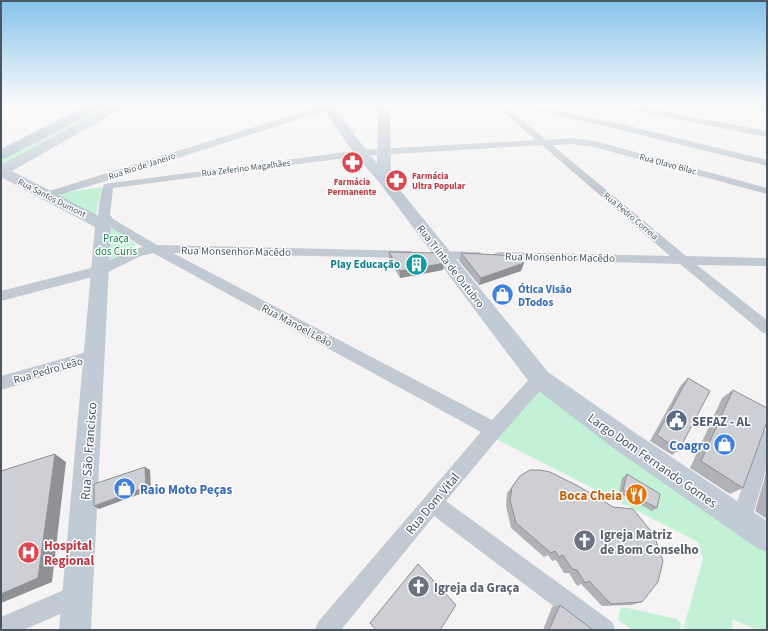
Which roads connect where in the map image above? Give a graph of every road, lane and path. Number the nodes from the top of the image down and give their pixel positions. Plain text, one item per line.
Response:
1 (44, 132) edge
2 (71, 132) edge
3 (248, 132) edge
4 (346, 132) edge
5 (384, 132) edge
6 (532, 132) edge
7 (643, 132) edge
8 (544, 143) junction
9 (384, 152) junction
10 (361, 154) junction
11 (1, 155) edge
12 (767, 163) edge
13 (1, 171) edge
14 (384, 179) junction
15 (106, 182) junction
16 (767, 191) edge
17 (47, 195) junction
18 (103, 219) junction
19 (155, 249) junction
20 (429, 255) junction
21 (683, 260) junction
22 (767, 262) edge
23 (99, 271) junction
24 (1, 296) edge
25 (767, 328) edge
26 (94, 356) junction
27 (540, 379) junction
28 (1, 383) edge
29 (494, 430) junction
30 (767, 438) edge
31 (432, 503) junction
32 (741, 521) junction
33 (767, 538) edge
34 (78, 595) junction
35 (1, 628) edge
36 (75, 630) edge
37 (326, 630) edge
38 (604, 630) edge

1 - 11 main road
2 - 13 street
3 - 15 street, Rua Rio de Janeiro
4 - 10 street, Rua Trinta de Outubro
5 - 9 street
6 - 8 street, Rua Pedro Correia
7 - 12 street
8 - 9 street, Rua Olavo Bilac
8 - 16 street, Rua Olavo Bilac
8 - 21 street, Rua Pedro Correia
9 - 10 street, Rua Zeferino Magalhães
9 - 14 street
10 - 14 street, Rua Trinta de Outubro
10 - 15 street, Rua Zeferino Magalhães
13 - 17 street, Rua Santos Dumont
14 - 20 street, Rua Trinta de Outubro
15 - 17 street, Rua Rio de Janeiro
15 - 18 street
17 - 18 street, Rua Santos Dumont
18 - 19 street, Rua Manoel Leão
18 - 23 street, Rua São Francisco
19 - 20 street, Rua Monsenhor Macêdo
19 - 23 street, Rua Monsenhor Macêdo
19 - 29 street, Rua Manoel Leão
20 - 21 street, Rua Monsenhor Macêdo
20 - 27 street, Rua Trinta de Outubro
21 - 22 street, Rua Monsenhor Macêdo
21 - 25 street, Rua Pedro Correia
23 - 24 street, Rua Monsenhor Macêdo
23 - 26 street, Rua São Francisco
26 - 28 street, Rua Pedro Leão
26 - 34 street, Rua São Francisco
27 - 29 street, Rua Dom Vital
27 - 32 street, Largo Dom Fernando Gomes
29 - 31 street, Rua Dom Vital
30 - 32 street
31 - 37 street, Rua Dom Vital
31 - 38 street
32 - 33 street, Largo Dom Fernando Gomes
34 - 35 street
34 - 36 street, Rua São Francisco

